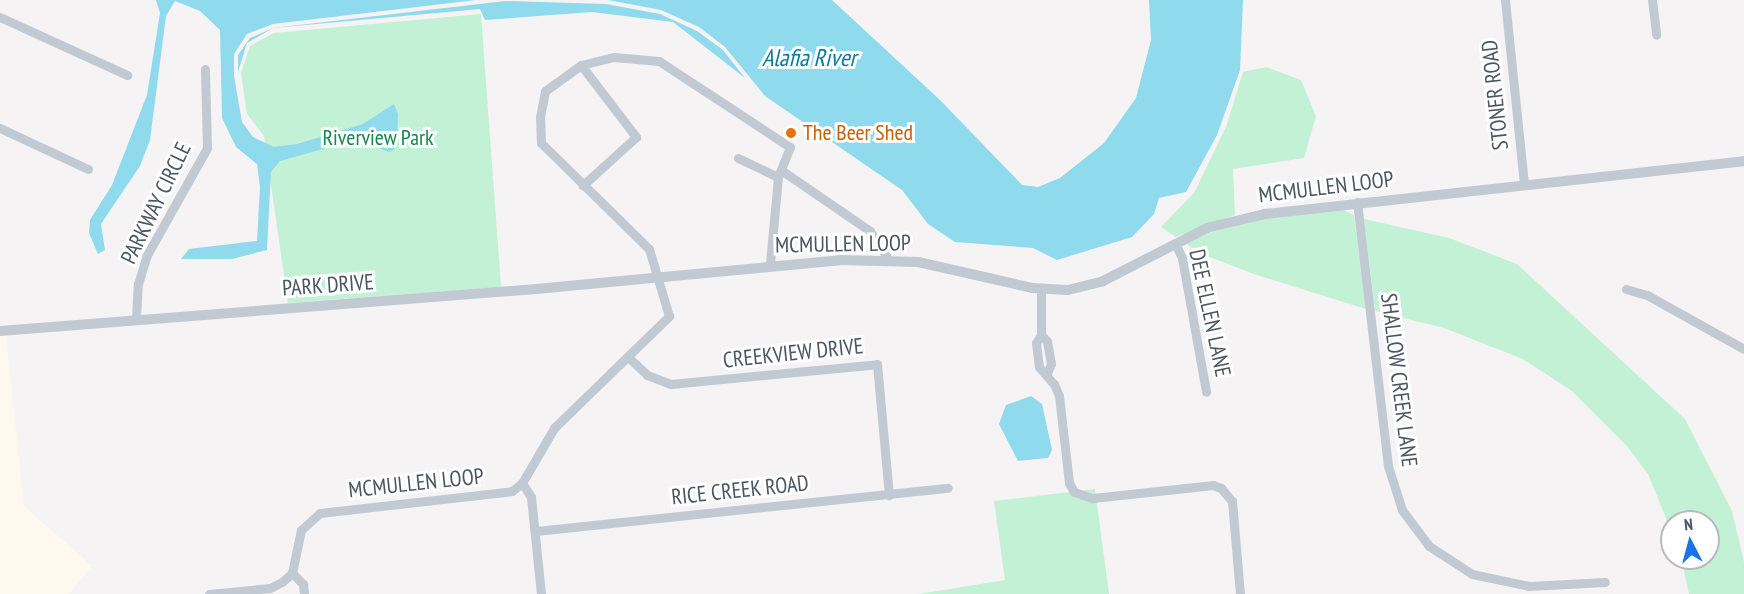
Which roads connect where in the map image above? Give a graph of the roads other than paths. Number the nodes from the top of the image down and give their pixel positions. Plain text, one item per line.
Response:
1 (1506, 0) edge
2 (1652, 0) edge
3 (0, 17) edge
4 (1656, 35) dead end
5 (581, 65) junction
6 (205, 69) dead end
7 (127, 75) dead end
8 (0, 128) edge
9 (738, 158) dead end
10 (1744, 161) edge
11 (88, 169) dead end
12 (780, 174) junction
13 (583, 185) junction
14 (1524, 185) junction
15 (1357, 202) junction
16 (1174, 243) junction
17 (889, 260) junction
18 (770, 264) junction
19 (659, 277) junction
20 (1626, 289) dead end
21 (1041, 290) junction
22 (136, 318) junction
23 (0, 330) edge
24 (1041, 335) junction
25 (1744, 349) edge
26 (1049, 352) junction
27 (1037, 354) junction
28 (628, 357) junction
29 (1047, 373) junction
30 (1206, 392) dead end
31 (522, 483) junction
32 (948, 488) dead end
33 (889, 495) junction
34 (536, 531) junction
35 (292, 573) junction
36 (1605, 582) dead end
37 (209, 594) edge
38 (304, 594) edge
39 (541, 594) edge
40 (1240, 594) edge

1 - 14 street, STONER ROAD
2 - 4 street
3 - 7 street
5 - 12 street
5 - 13 street
5 - 13 street
6 - 22 street, PARKWAY CIRCLE
8 - 11 street
9 - 12 street
10 - 14 street, MCMULLEN LOOP
12 - 17 street
12 - 18 street
13 - 19 street
14 - 15 street, MCMULLEN LOOP
15 - 16 street, MCMULLEN LOOP
15 - 36 street, SHALLOW CREEK LANE
16 - 21 street, MCMULLEN LOOP
16 - 30 street, DEE ELLEN LANE
17 - 18 street, MCMULLEN LOOP
17 - 21 street, MCMULLEN LOOP
18 - 19 street, MCMULLEN LOOP
19 - 22 street, PARK DRIVE
19 - 28 street
20 - 25 street
21 - 24 street
22 - 23 street, PARK DRIVE
24 - 26 street
24 - 27 street
26 - 27 street
26 - 29 street
27 - 29 street
28 - 31 street
28 - 33 street, CREEKVIEW DRIVE
29 - 40 street
31 - 34 street
31 - 35 street, MCMULLEN LOOP
32 - 33 street, RICE CREEK ROAD
33 - 34 street, RICE CREEK ROAD
34 - 39 street
35 - 37 street
35 - 38 street

